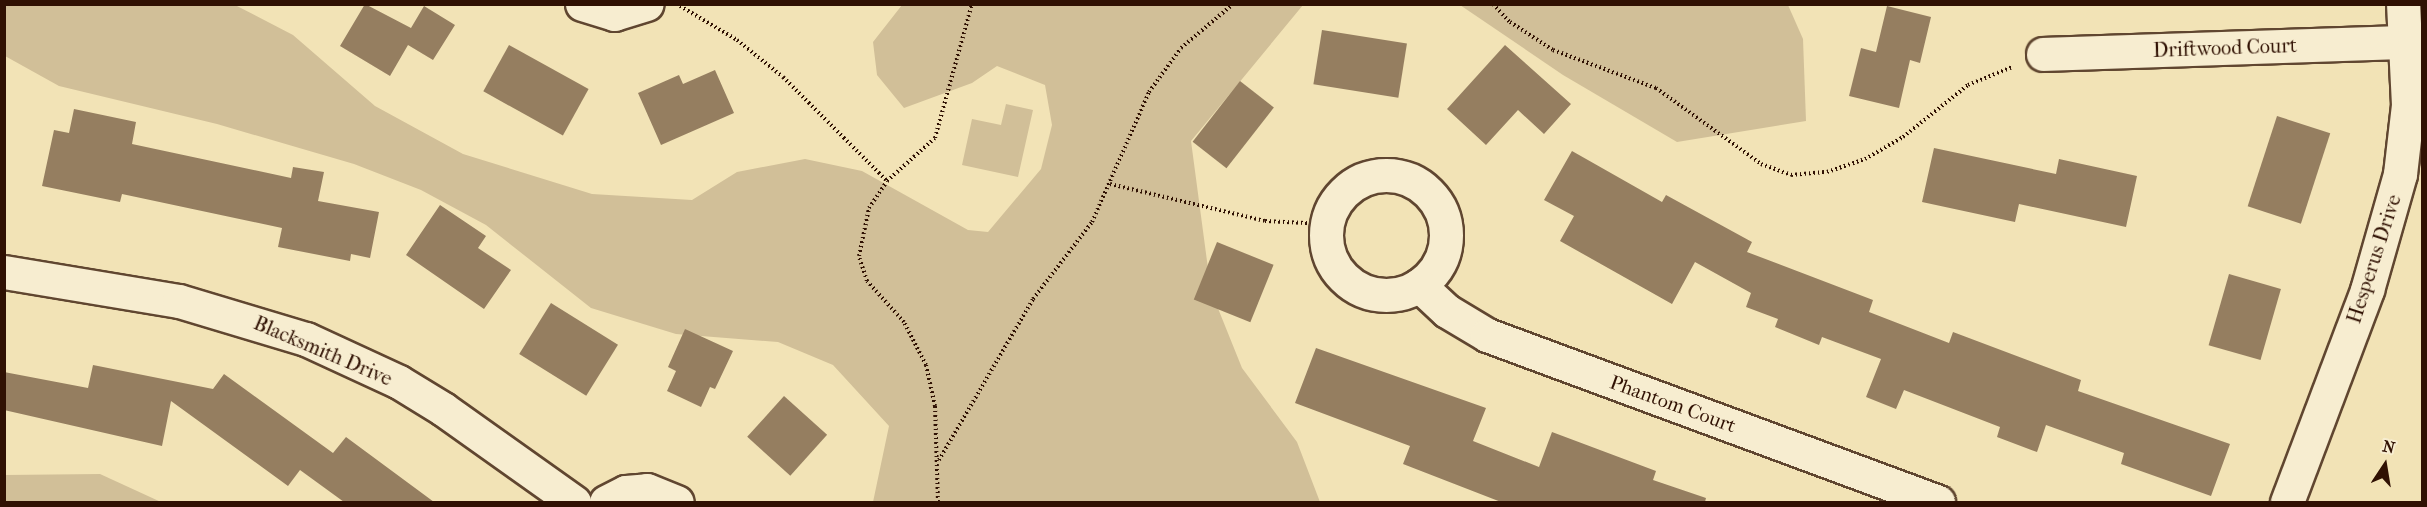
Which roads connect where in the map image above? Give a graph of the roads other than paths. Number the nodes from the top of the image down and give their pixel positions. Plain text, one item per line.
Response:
1 (582, 4) edge
2 (647, 4) edge
3 (2403, 4) edge
4 (2408, 42) junction
5 (2043, 54) road end
6 (4, 272) edge
7 (1419, 285) junction
8 (574, 502) edge
9 (606, 502) edge
10 (677, 502) edge
11 (1938, 502) edge
12 (2287, 502) edge

1 - 2 street
3 - 4 street, Hesperus Drive
4 - 5 street, Driftwood Court
4 - 12 street, Hesperus Drive
6 - 8 street, Blacksmith Drive
7 - 7 street
7 - 11 street, Phantom Court
9 - 10 street

